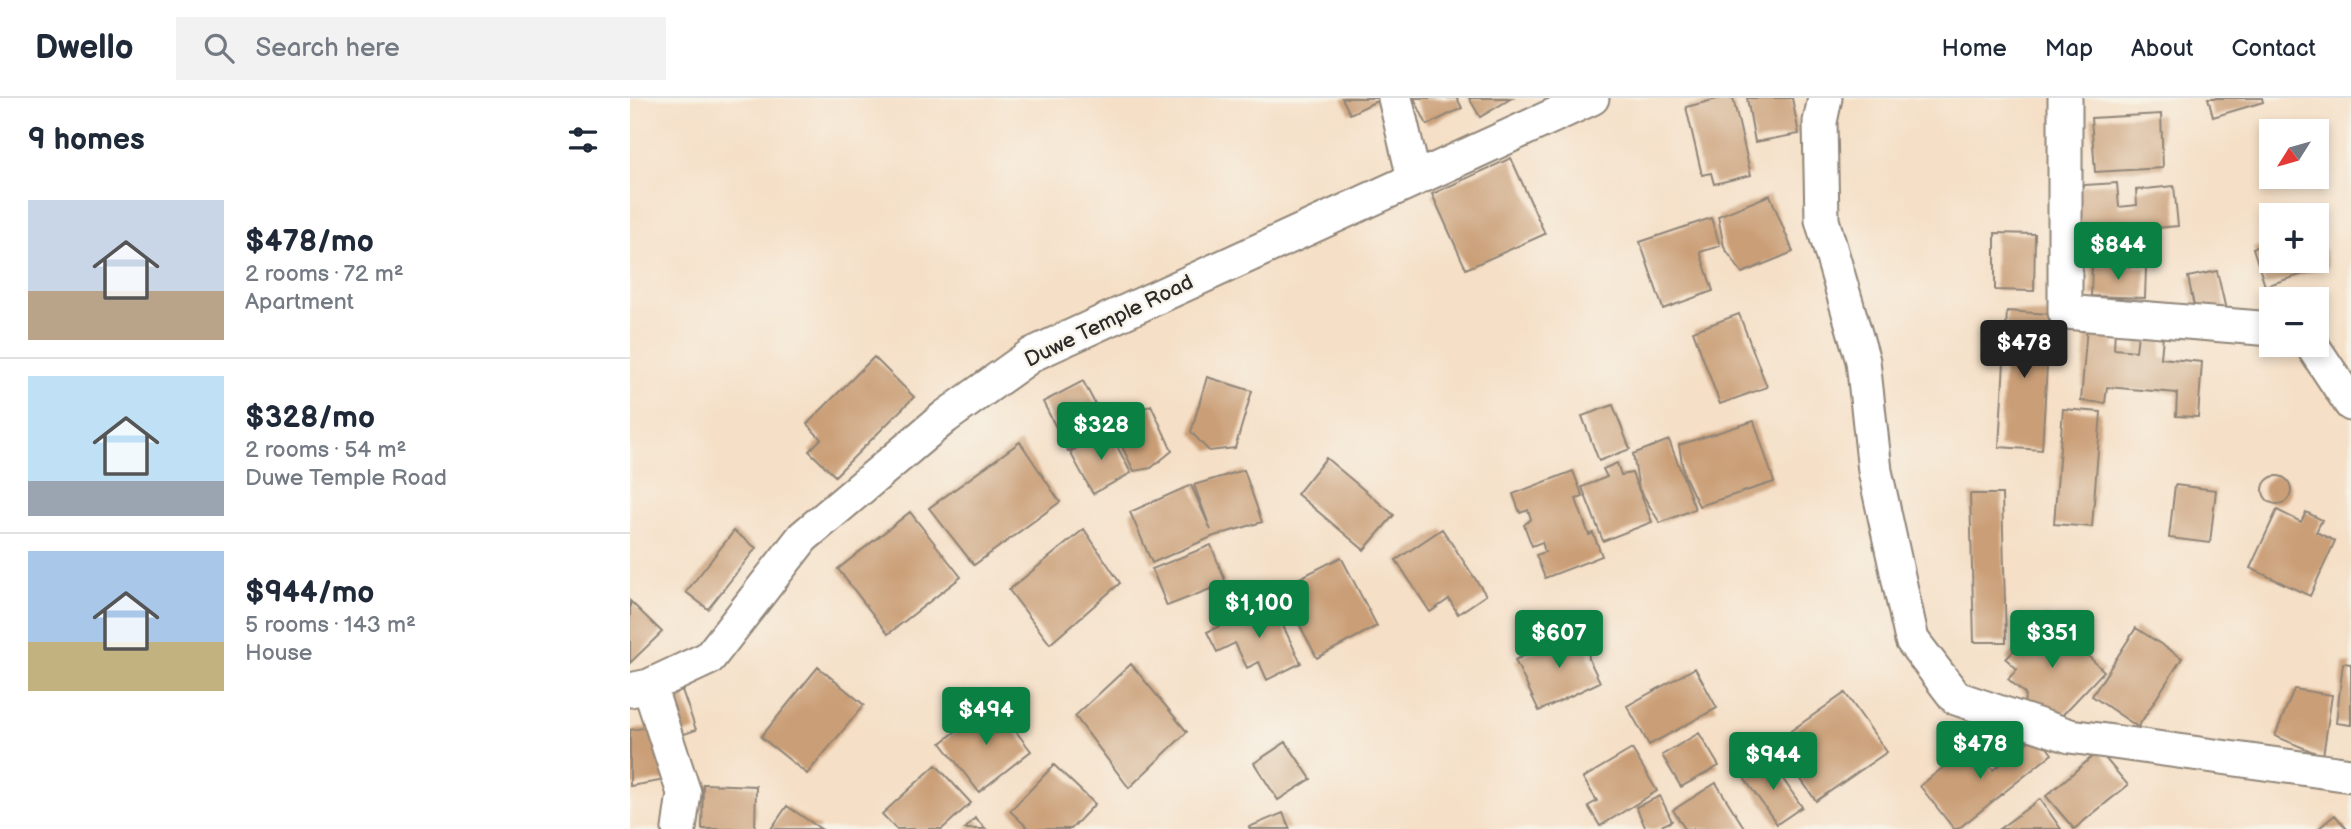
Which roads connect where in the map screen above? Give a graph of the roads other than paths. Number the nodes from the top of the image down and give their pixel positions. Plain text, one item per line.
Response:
1 (1395, 98) edge
2 (1592, 98) edge
3 (1825, 98) edge
4 (2065, 98) edge
5 (1415, 178) junction
6 (2259, 327) edge
7 (2320, 357) edge
8 (2351, 404) edge
9 (640, 688) edge
10 (2351, 775) edge
11 (679, 829) edge

1 - 5 street
2 - 5 street, Duwe Temple Road
3 - 10 street
4 - 6 street
5 - 9 street, Duwe Temple Road
7 - 8 street
9 - 11 street

